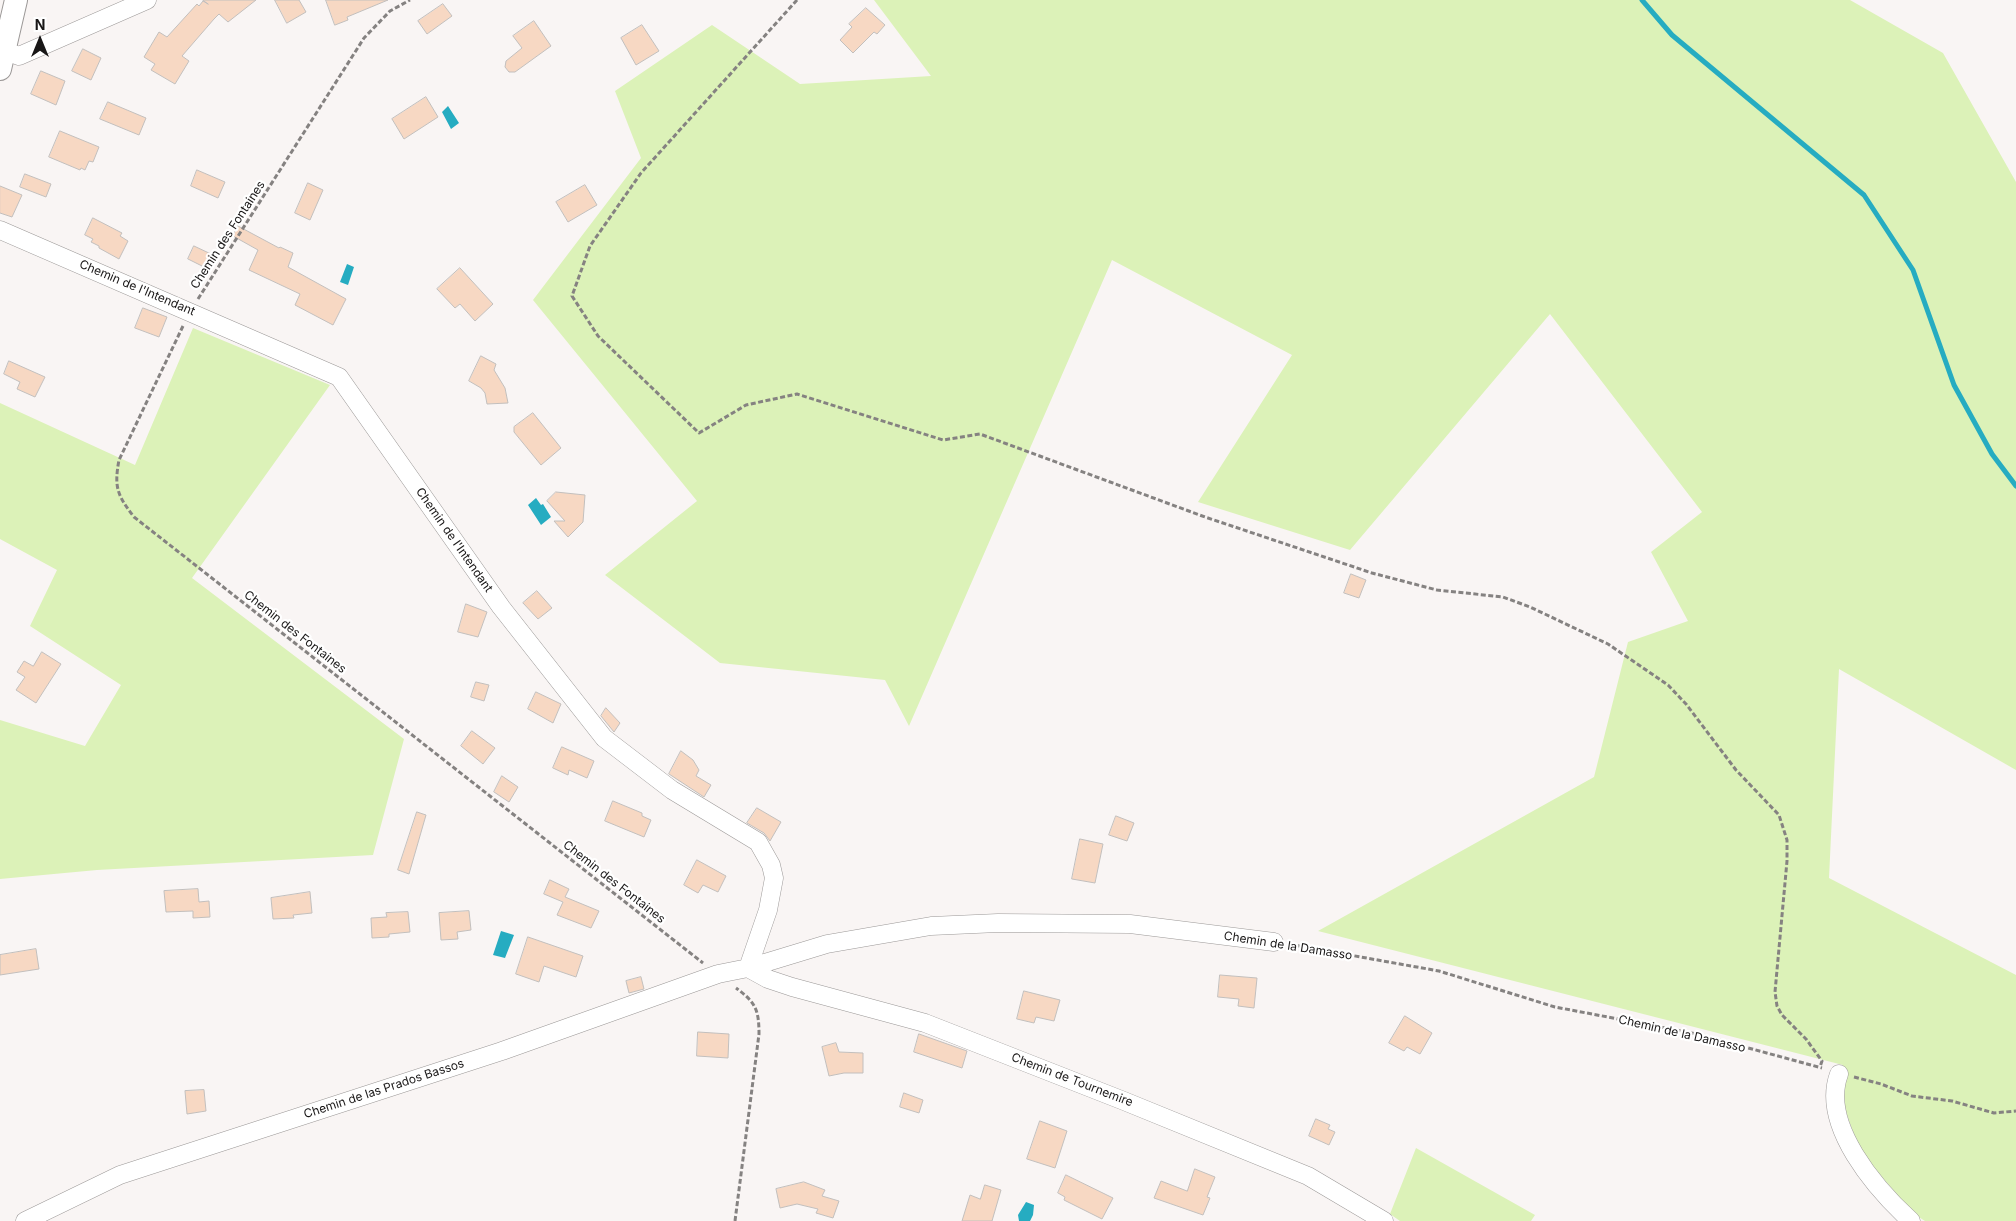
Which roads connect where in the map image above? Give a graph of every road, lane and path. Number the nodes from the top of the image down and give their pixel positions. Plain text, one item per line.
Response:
1 (16, 0) edge
2 (148, 0) edge
3 (410, 0) edge
4 (797, 0) edge
5 (2, 60) edge
6 (0, 230) edge
7 (190, 311) junction
8 (1274, 942) joint
9 (748, 968) junction
10 (718, 974) junction
11 (1820, 1068) junction
12 (1839, 1074) junction
13 (2016, 1111) edge
14 (25, 1221) edge
15 (735, 1221) edge
16 (1384, 1221) edge
17 (1912, 1221) edge

1 - 5 street
2 - 5 street
3 - 7 path, Chemin des Fontaines
4 - 11 path
6 - 7 street, Chemin de l'Intendant
7 - 9 street, Chemin de l'Intendant
7 - 10 path, Chemin des Fontaines
8 - 9 street, Chemin de la Damasso
8 - 11 path, Chemin de la Damasso
9 - 10 street, Chemin de las Prados Bassos
9 - 16 street, Chemin de Tournemire
10 - 14 street, Chemin de las Prados Bassos
10 - 15 path, Chemin des Fontaines
11 - 12 path, Chemin de la Damasso
12 - 13 path, Chemin de la Damasso
12 - 17 street

